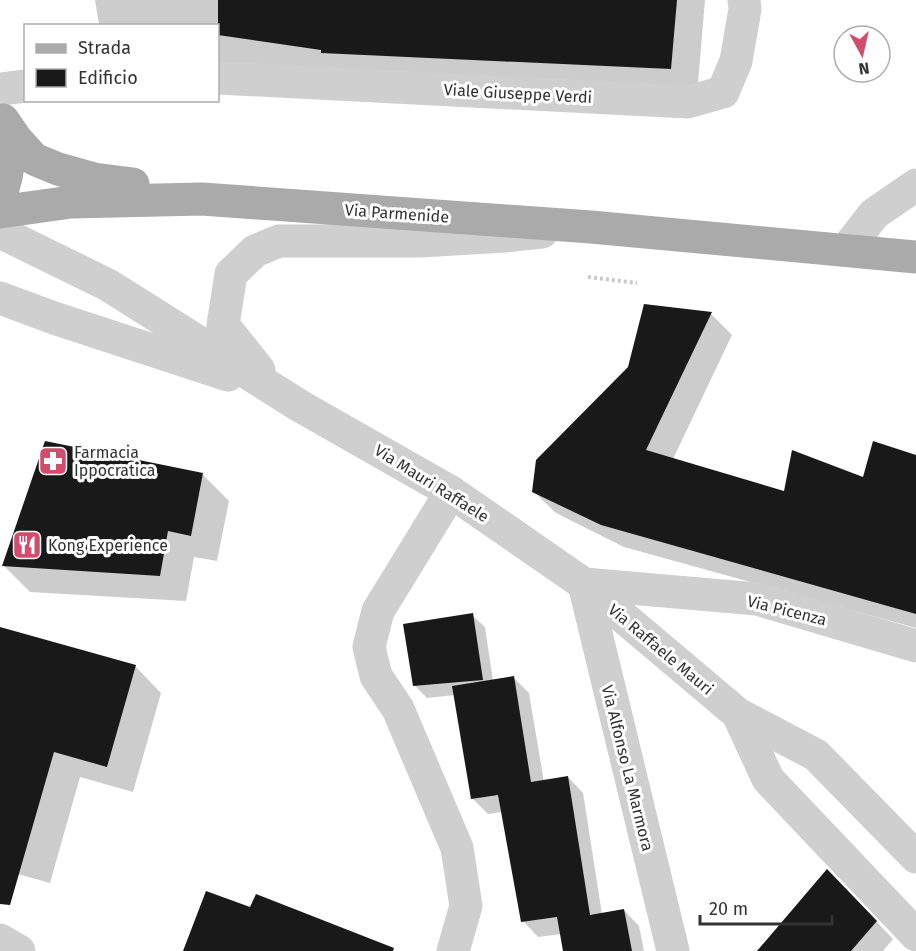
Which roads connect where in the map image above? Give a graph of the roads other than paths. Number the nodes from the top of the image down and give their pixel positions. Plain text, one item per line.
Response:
1 (744, 0) edge
2 (219, 78) edge
3 (24, 88) edge
4 (1, 108) edge
5 (916, 185) edge
6 (0, 196) edge
7 (202, 199) junction
8 (0, 212) edge
9 (591, 227) junction
10 (0, 232) edge
11 (846, 250) junction
12 (255, 251) joint
13 (916, 257) edge
14 (0, 298) edge
15 (276, 391) junction
16 (451, 492) junction
17 (584, 584) junction
18 (916, 646) edge
19 (738, 714) junction
20 (916, 857) edge
21 (916, 935) edge
22 (0, 939) edge
23 (461, 946) edge
24 (19, 951) edge
25 (673, 951) edge

1 - 2 street, Viale Giuseppe Verdi
3 - 4 street
4 - 6 main road
4 - 7 main road, Via Parmenide
5 - 11 street
7 - 8 main road, Via Parmenide
7 - 9 main road, Via Parmenide
9 - 11 main road, Via Parmenide
9 - 12 street, Via Parmenide
10 - 15 street, Via Mauri Raffaele
11 - 13 main road, Via Parmenide
12 - 15 street, Via Mauri Raffaele
14 - 15 street, Via Mauri Raffaele
15 - 16 street, Via Mauri Raffaele
16 - 17 street, Via Mauri Raffaele
16 - 23 street
17 - 18 street, Via Picenza
17 - 19 street, Via Raffaele Mauri
17 - 25 street, Via Alfonso La Marmora
19 - 20 street, Via Raffaele Mauri
19 - 21 street, Via Raffaele Mauri
22 - 24 street

